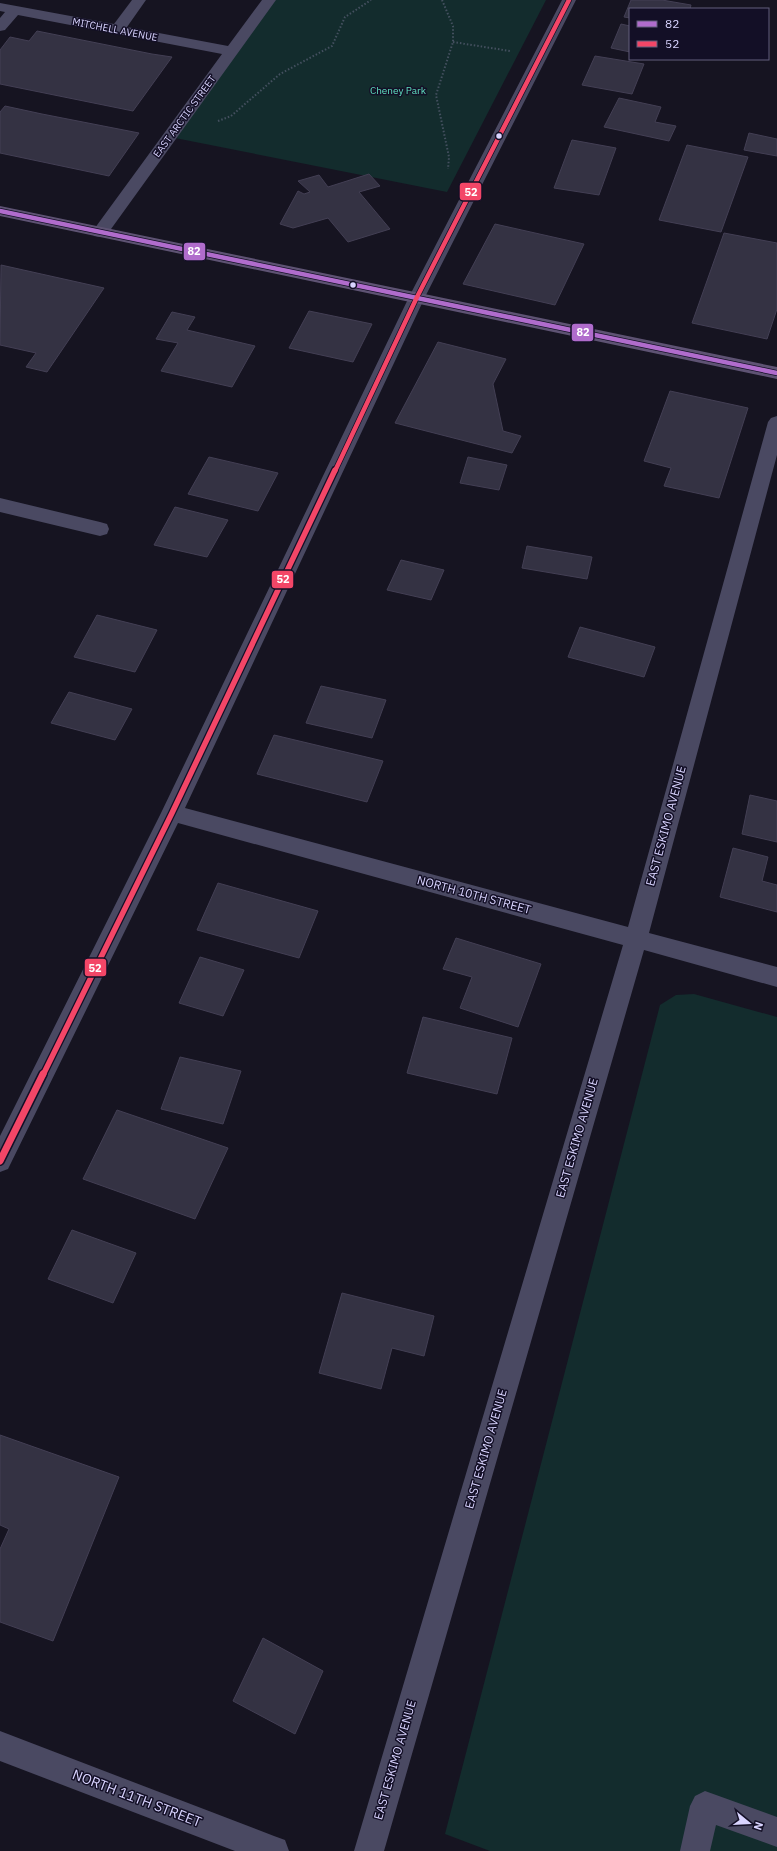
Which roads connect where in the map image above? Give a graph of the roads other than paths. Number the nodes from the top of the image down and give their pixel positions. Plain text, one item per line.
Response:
1 (32, 0) edge
2 (139, 0) edge
3 (269, 0) edge
4 (569, 0) edge
5 (12, 10) edge
6 (0, 27) edge
7 (117, 30) junction
8 (231, 52) junction
9 (0, 211) edge
10 (100, 232) junction
11 (417, 297) junction
12 (777, 373) edge
13 (777, 422) edge
14 (0, 505) edge
15 (100, 529) dead end
16 (172, 813) junction
17 (636, 939) junction
18 (777, 977) edge
19 (0, 1161) edge
20 (0, 1746) edge
21 (777, 1832) edge
22 (274, 1851) edge
23 (368, 1851) edge
24 (695, 1851) edge

1 - 5 street
2 - 7 street
3 - 8 street, EAST ARCTIC STREET
4 - 11 street
5 - 6 street
5 - 7 street, MITCHELL AVENUE
7 - 8 street, MITCHELL AVENUE
8 - 10 street, EAST ARCTIC STREET
9 - 10 main road
10 - 11 main road
11 - 12 main road
11 - 16 street
13 - 17 street, EAST ESKIMO AVENUE
14 - 15 street
16 - 17 street, NORTH 10TH STREET
16 - 19 street
17 - 18 street, NORTH 10TH STREET
17 - 23 street, EAST ESKIMO AVENUE
20 - 22 street, NORTH 11TH STREET
21 - 24 street

